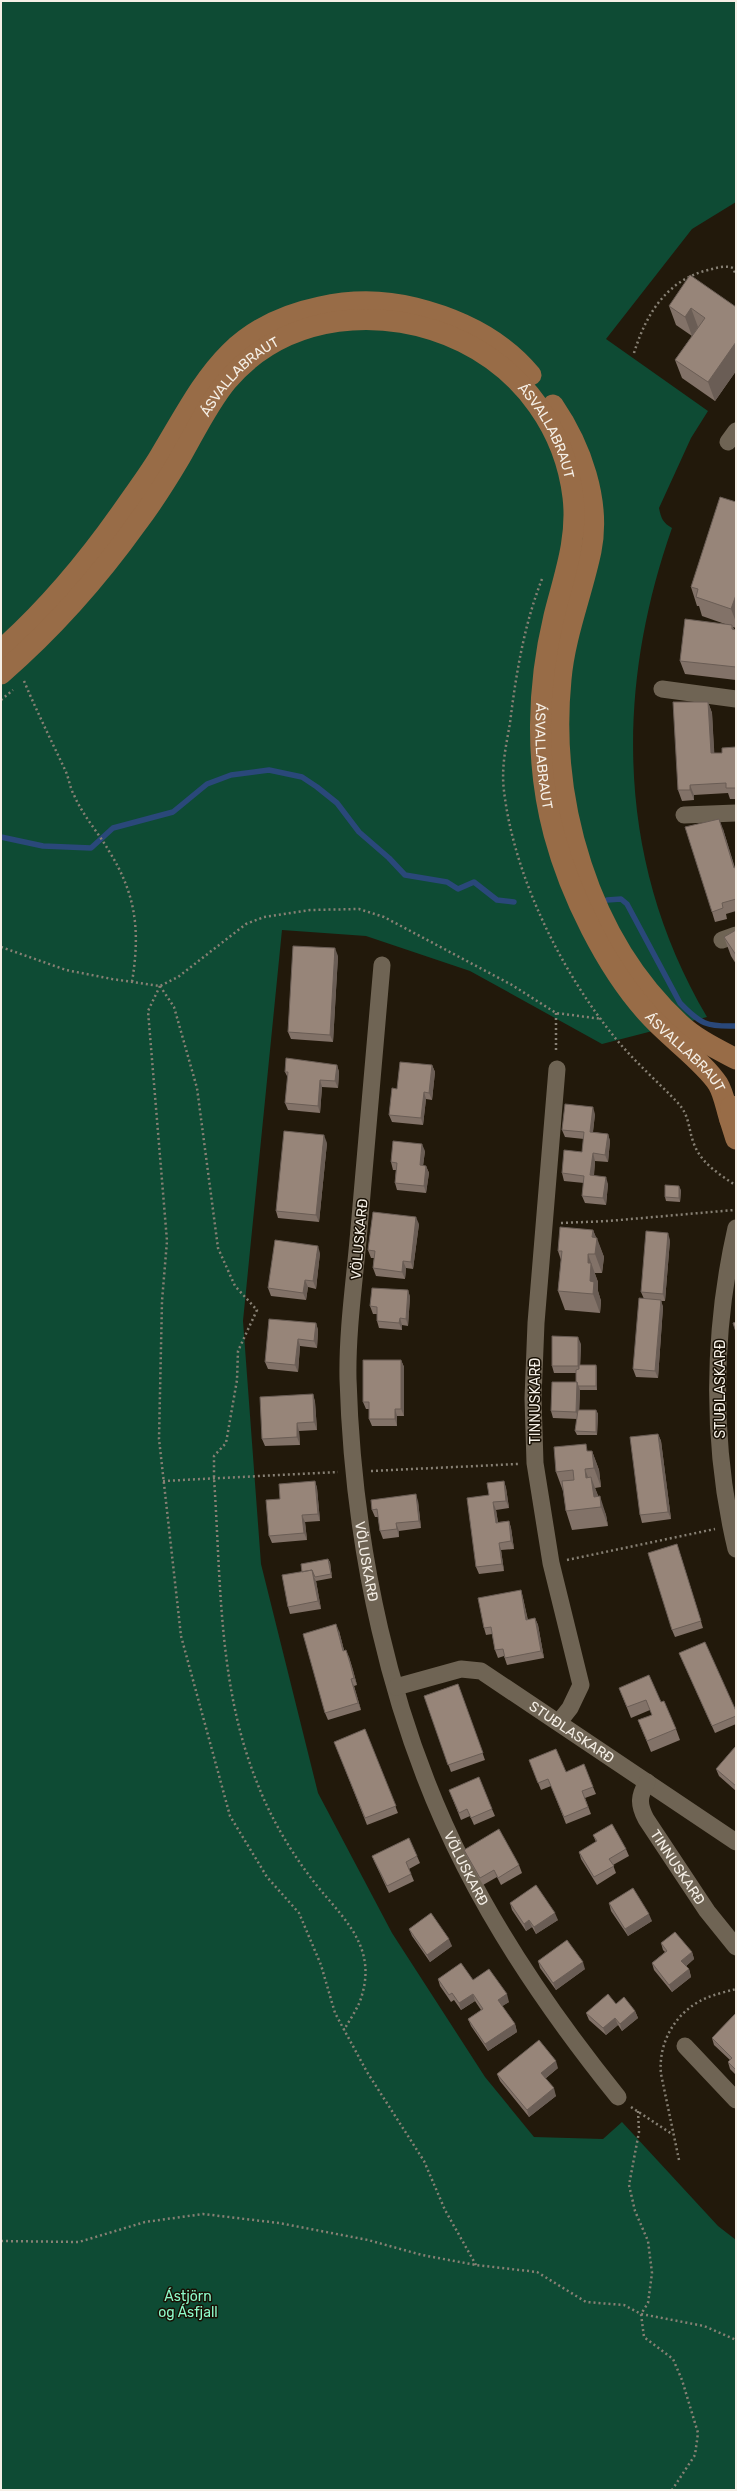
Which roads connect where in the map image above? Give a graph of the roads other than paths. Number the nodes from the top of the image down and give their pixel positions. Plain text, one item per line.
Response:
1 (1, 650) edge
2 (1, 674) edge
3 (662, 689) dead end
4 (736, 699) edge
5 (736, 813) edge
6 (684, 814) dead end
7 (382, 965) dead end
8 (736, 1059) edge
9 (557, 1069) road end
10 (736, 1096) edge
11 (733, 1129) edge
12 (736, 1228) edge
13 (736, 1549) edge
14 (396, 1687) junction
15 (559, 1722) junction
16 (647, 1782) junction
17 (736, 1842) edge
18 (736, 1947) edge
19 (685, 2046) dead end
20 (618, 2097) road end
21 (736, 2100) edge

1 - 8 main road, ÁSVALLABRAUT
2 - 11 main road, ÁSVALLABRAUT
3 - 4 street
5 - 6 street
7 - 14 street, VÖLUSKARÐ
9 - 15 street, TINNUSKARÐ
10 - 11 main road
12 - 13 street, STUÐLASKARÐ
14 - 15 street, STUÐLASKARÐ
14 - 20 street, VÖLUSKARÐ
15 - 16 street, STUÐLASKARÐ
16 - 17 street, STUÐLASKARÐ
16 - 18 street, TINNUSKARÐ
19 - 21 street

